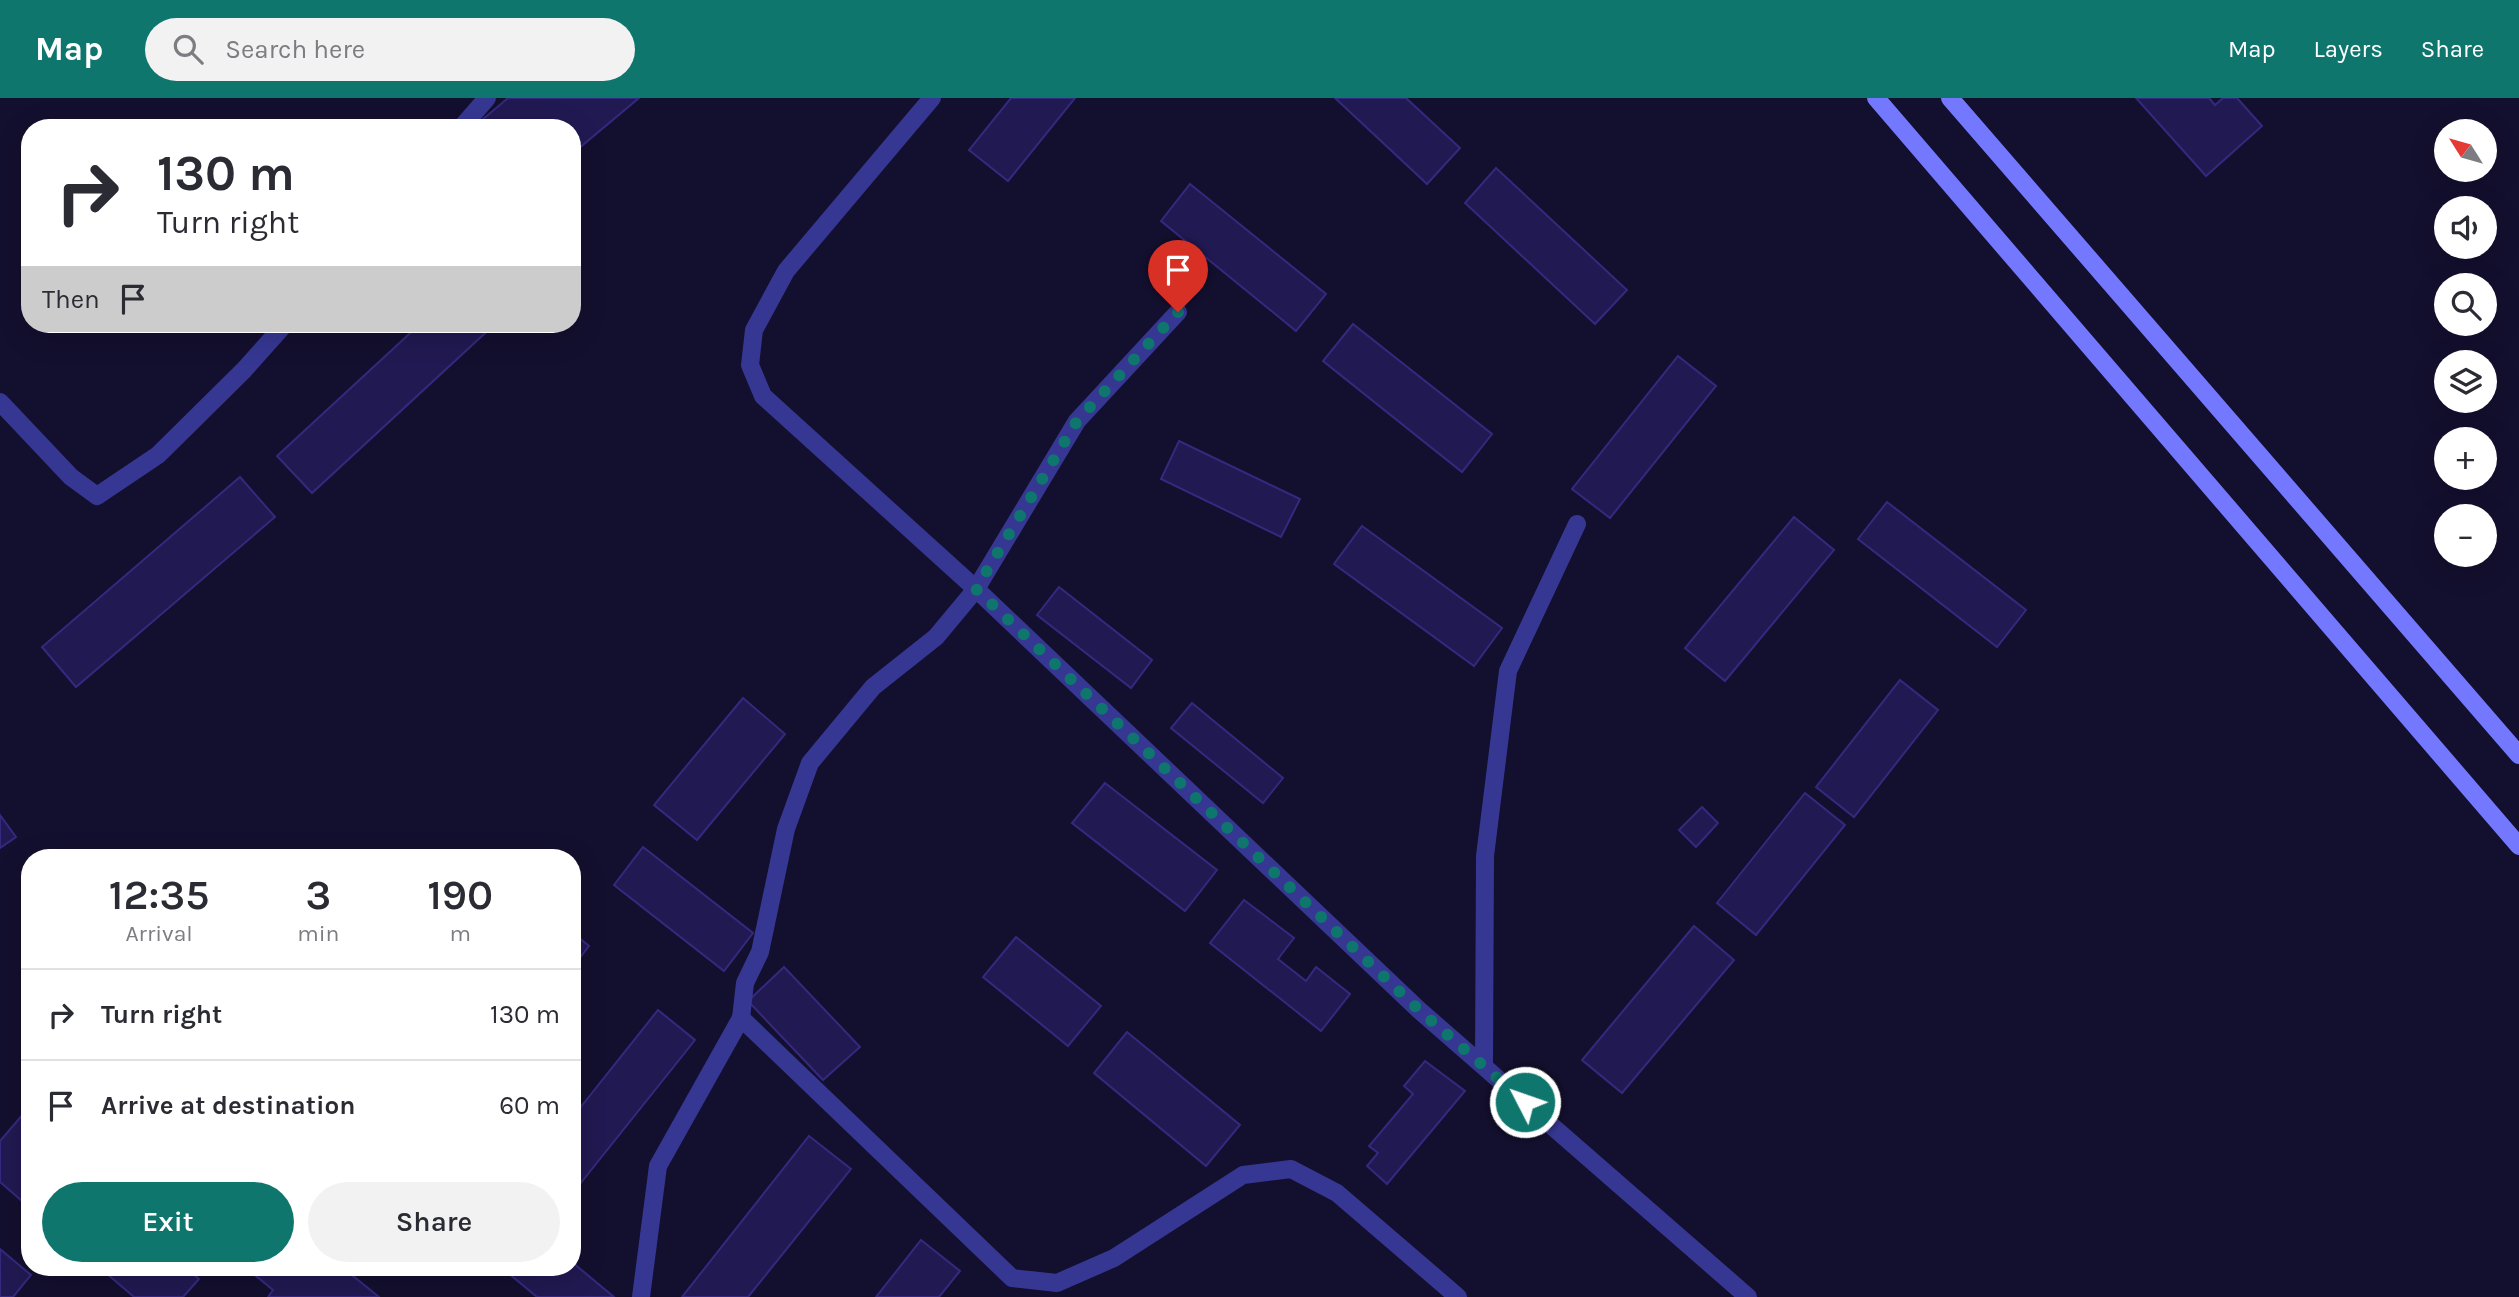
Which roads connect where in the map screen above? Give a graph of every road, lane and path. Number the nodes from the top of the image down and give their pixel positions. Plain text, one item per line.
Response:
1 (487, 98) edge
2 (932, 98) edge
3 (1876, 98) edge
4 (1950, 98) edge
5 (469, 119) edge
6 (1178, 312) dead end
7 (277, 333) edge
8 (0, 402) edge
9 (1577, 524) dead end
10 (976, 589) junction
11 (2519, 755) edge
12 (2519, 846) edge
13 (741, 1018) junction
14 (1485, 1066) junction
15 (641, 1297) edge
16 (1458, 1297) edge
17 (1748, 1297) edge

1 - 5 street
2 - 10 street
3 - 12 street
4 - 11 street
6 - 10 street
7 - 8 street
9 - 14 street
10 - 13 street
10 - 14 street
13 - 15 street
13 - 16 street
14 - 17 street

